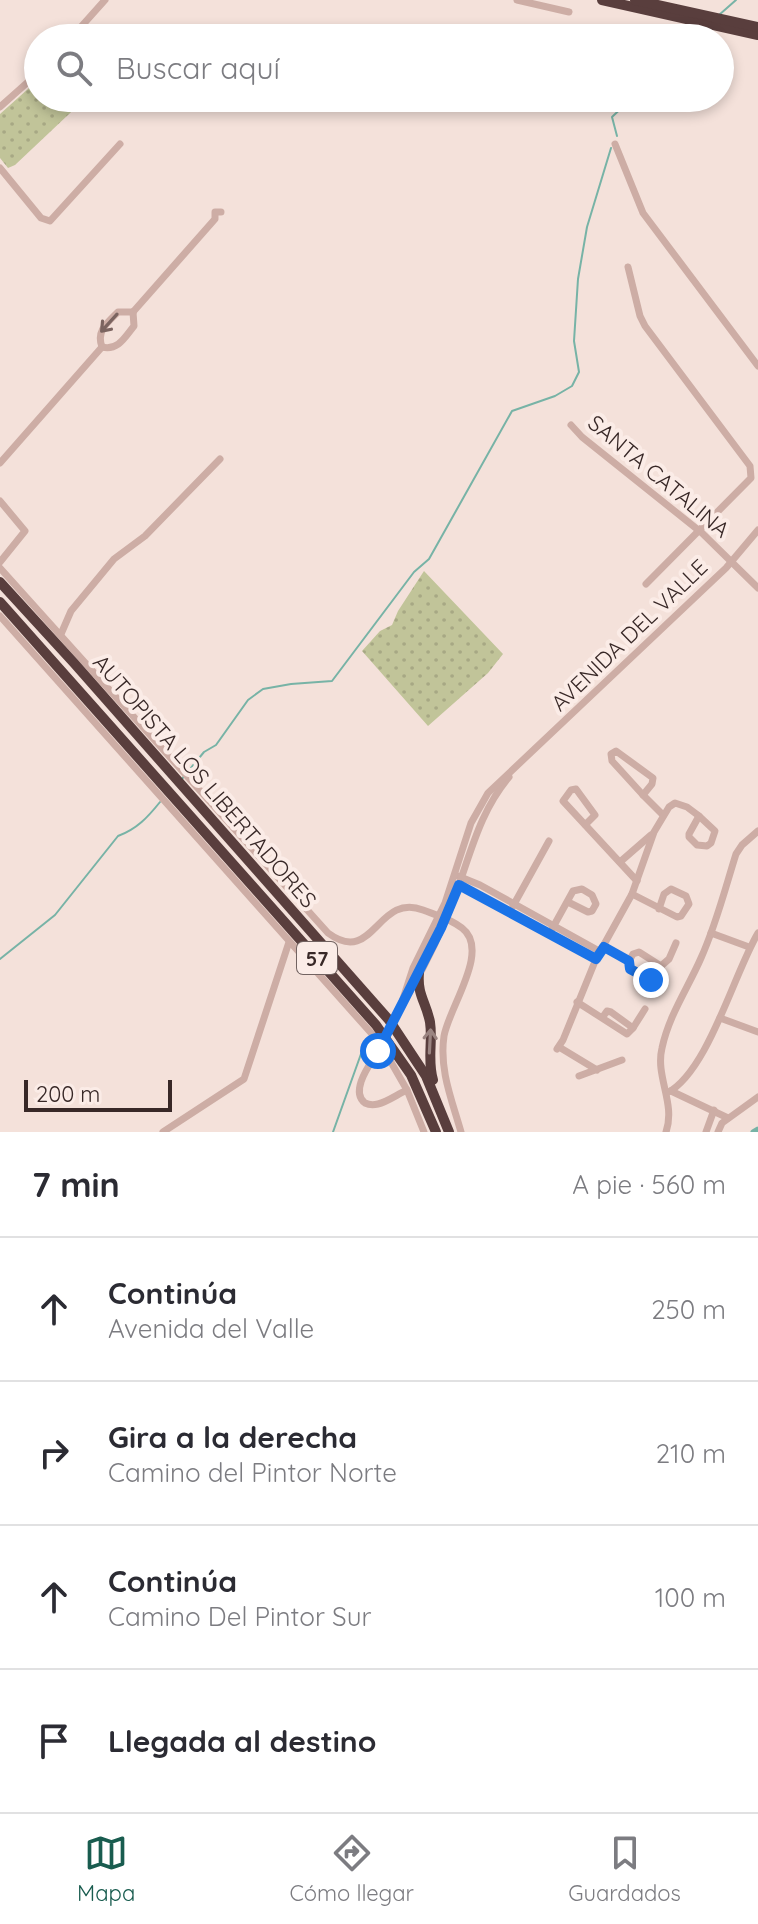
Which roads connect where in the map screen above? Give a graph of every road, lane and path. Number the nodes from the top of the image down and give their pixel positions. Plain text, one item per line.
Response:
1 (105, 0) edge
2 (517, 0) edge
3 (602, 0) edge
4 (635, 0) edge
5 (569, 12) dead end
6 (702, 19) junction
7 (84, 24) edge
8 (725, 24) edge
9 (734, 25) edge
10 (734, 26) edge
11 (758, 27) edge
12 (758, 35) edge
13 (24, 86) edge
14 (0, 107) edge
15 (120, 144) dead end
16 (615, 144) dead end
17 (0, 168) edge
18 (215, 219) dead end
19 (628, 267) dead end
20 (133, 312) junction
21 (102, 347) junction
22 (758, 366) edge
23 (571, 425) dead end
24 (220, 459) dead end
25 (0, 463) edge
26 (0, 501) edge
27 (758, 530) edge
28 (699, 531) junction
29 (732, 561) junction
30 (0, 565) edge
31 (0, 582) edge
32 (646, 584) dead end
33 (758, 588) edge
34 (0, 602) edge
35 (0, 618) edge
36 (61, 634) junction
37 (172, 765) junction
38 (155, 783) junction
39 (190, 786) junction
40 (643, 795) junction
41 (172, 802) junction
42 (663, 815) junction
43 (699, 816) dead end
44 (585, 825) junction
45 (758, 831) edge
46 (654, 832) junction
47 (549, 841) dead end
48 (620, 862) junction
49 (456, 880) junction
50 (637, 881) junction
51 (632, 894) junction
52 (568, 902) dead end
53 (512, 908) junction
54 (659, 909) junction
55 (442, 918) junction
56 (552, 930) junction
57 (711, 933) junction
58 (758, 933) edge
59 (289, 942) junction
60 (676, 943) dead end
61 (748, 950) junction
62 (600, 952) junction
63 (758, 956) edge
64 (629, 961) junction
65 (661, 966) junction
66 (419, 973) junction
67 (577, 1002) junction
68 (400, 1008) junction
69 (645, 1009) dead end
70 (720, 1018) junction
71 (758, 1032) edge
72 (622, 1060) dead end
73 (597, 1070) junction
74 (579, 1076) dead end
75 (407, 1090) junction
76 (669, 1092) junction
77 (758, 1097) edge
78 (442, 1109) junction
79 (714, 1110) junction
80 (728, 1118) junction
81 (163, 1132) edge
82 (424, 1132) edge
83 (436, 1132) edge
84 (449, 1132) edge
85 (461, 1132) edge
86 (666, 1132) edge
87 (706, 1132) edge
88 (718, 1132) edge

1 - 7 street
2 - 5 street
3 - 6 highway
4 - 6 highway
6 - 8 highway
9 - 11 highway
10 - 12 highway
13 - 14 street
15 - 17 street
16 - 22 street
18 - 20 street
19 - 28 street
20 - 21 street
20 -> 21 street
21 - 25 street
23 - 28 street, SANTA CATALINA
24 - 36 street
26 - 30 street
27 - 29 street, AVENIDA DEL VALLE
28 - 29 street, SANTA CATALINA
28 - 32 street
29 - 33 street, SANTA CATALINA
29 - 49 street, AVENIDA DEL VALLE
30 - 36 street
31 - 37 highway, AUTOPISTA LOS LIBERTADORES / 57
34 - 38 highway, AUTOPISTA LOS LIBERTADORES / 57
35 - 38 street
36 - 37 street
37 - 39 highway, AUTOPISTA LOS LIBERTADORES / 57
38 - 41 highway, AUTOPISTA LOS LIBERTADORES / 57
39 - 55 street
39 - 78 highway, AUTOPISTA LOS LIBERTADORES / 57
40 - 40 street
40 - 42 street
41 - 59 street
41 - 83 highway, AUTOPISTA LOS LIBERTADORES / 57
42 - 43 street
42 - 46 street
44 - 44 street
44 - 48 street
45 - 57 street
46 - 48 street
46 - 50 street
47 - 53 street
48 - 50 street
49 - 53 street
49 - 55 street, AVENIDA DEL VALLE
50 - 51 street
51 - 54 street
51 - 62 street
52 - 56 street
53 - 56 street
54 - 54 street
55 - 66 street, AVENIDA DEL VALLE
55 - 68 street, AVENIDA DEL VALLE
55 - 85 street
56 - 62 street
57 - 61 street
57 - 76 street
58 - 61 street
59 - 75 street
59 - 81 street
60 - 65 street
61 - 63 street
61 - 70 street
62 - 64 street
62 - 67 street
64 - 65 street
64 - 65 street
66 - 68 street, AVENIDA DEL VALLE
78 -> 66 highway
67 - 69 street
67 - 73 street
68 - 75 street, AVENIDA DEL VALLE, bridge
70 - 71 street
70 - 76 street
72 - 73 street
73 - 74 street
75 - 82 street
76 - 79 street
76 - 86 street
77 - 80 street
78 - 84 highway, AUTOPISTA LOS LIBERTADORES / 57
79 - 80 street
79 - 87 street
80 - 88 street

